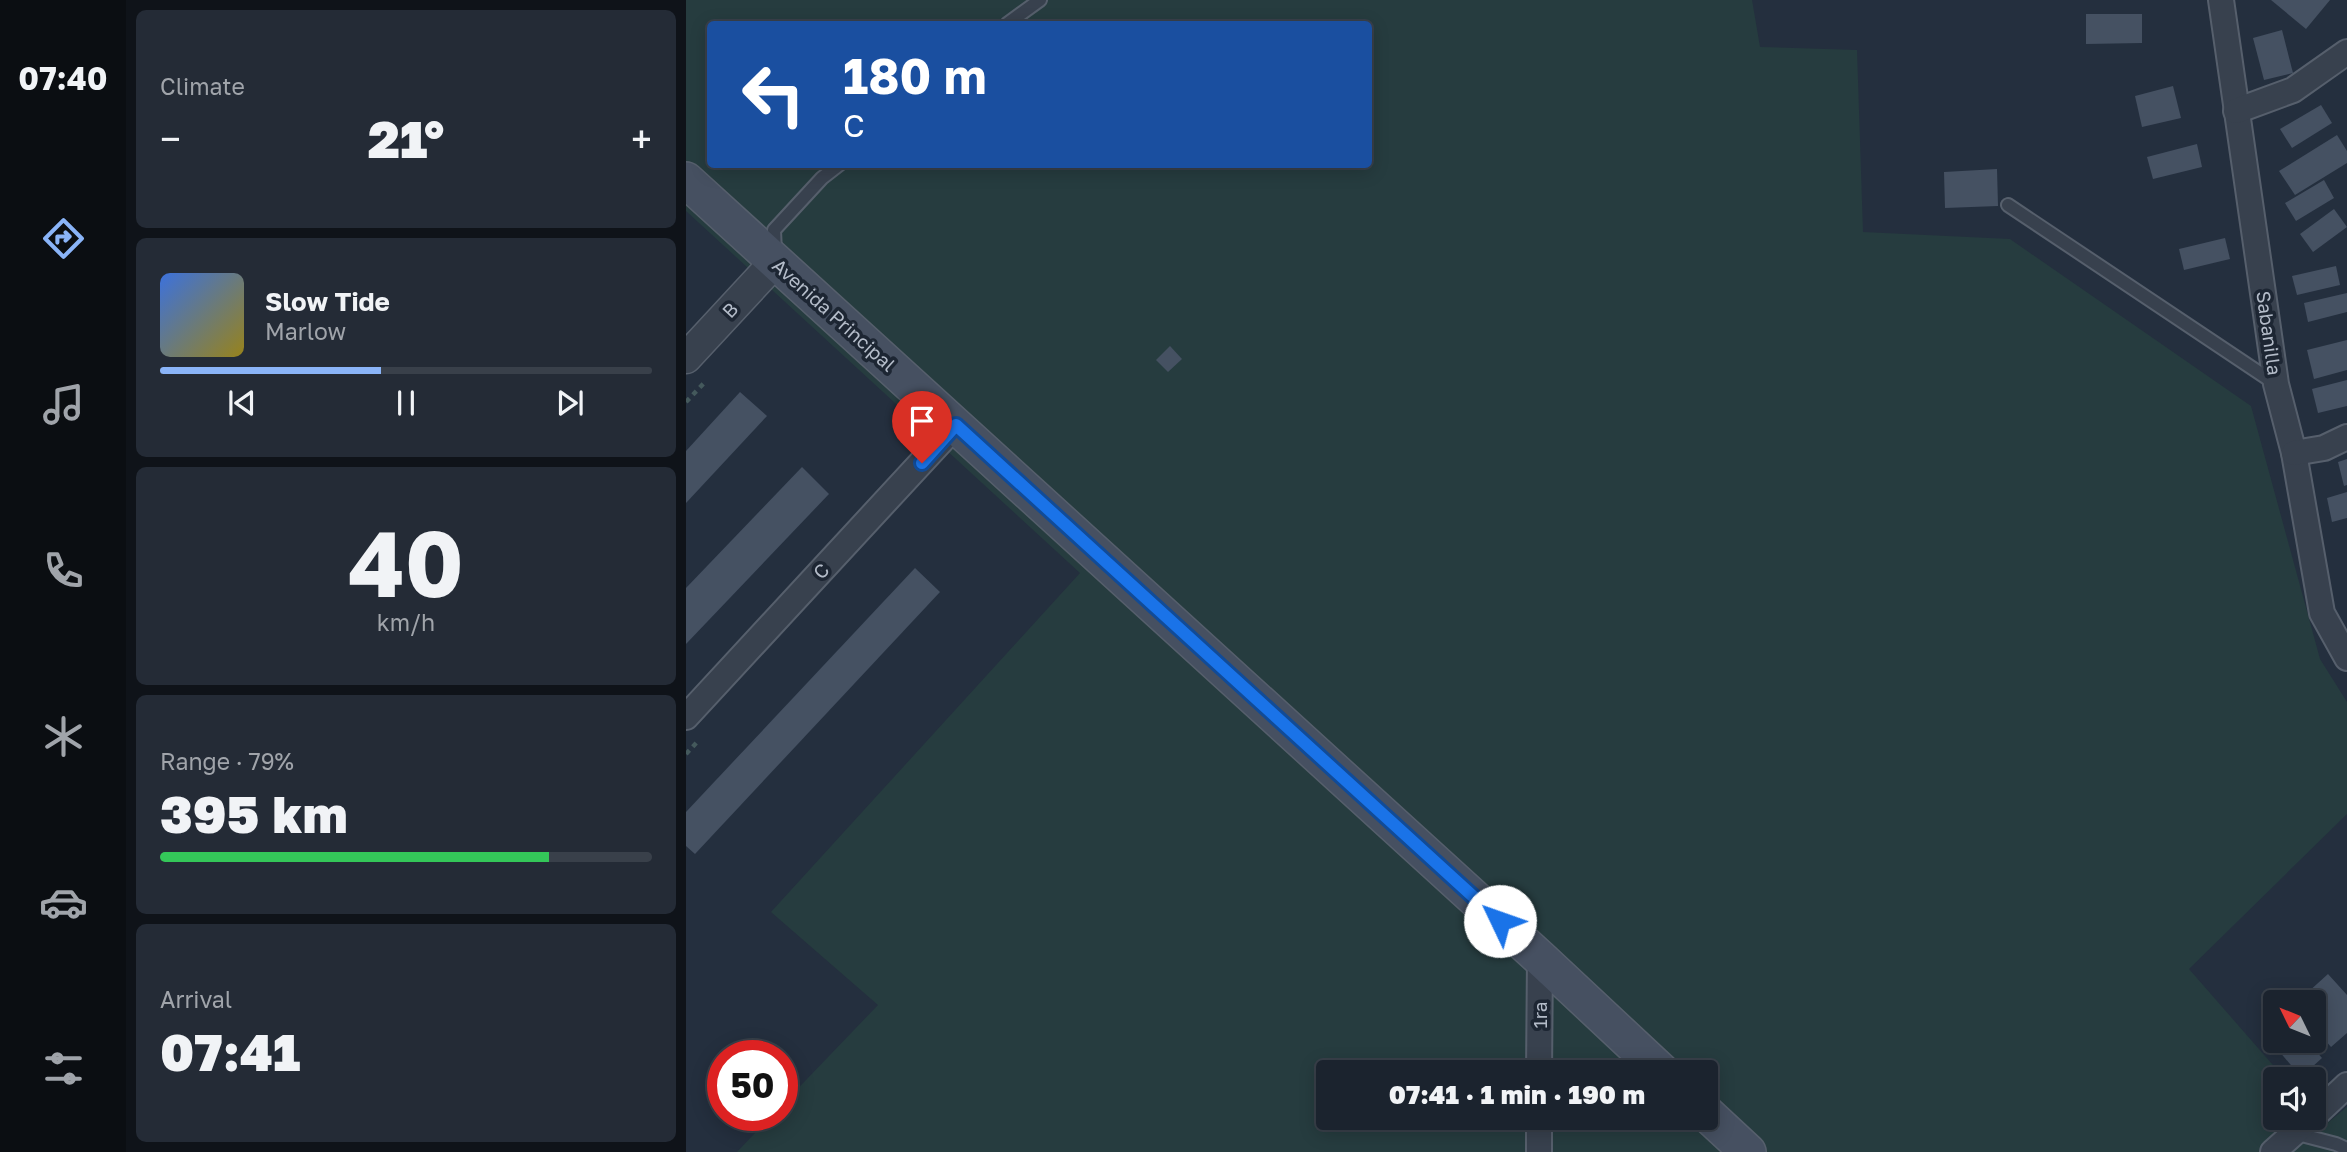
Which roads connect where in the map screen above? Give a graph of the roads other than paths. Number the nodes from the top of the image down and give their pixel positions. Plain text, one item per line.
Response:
1 (1040, 0) edge
2 (2221, 0) edge
3 (1011, 21) edge
4 (2347, 52) edge
5 (2236, 111) junction
6 (835, 168) edge
7 (686, 180) edge
8 (2008, 205) dead end
9 (775, 262) junction
10 (686, 358) edge
11 (2276, 384) junction
12 (956, 425) junction
13 (2347, 437) edge
14 (2294, 453) junction
15 (2347, 658) edge
16 (686, 717) edge
17 (1540, 958) junction
18 (1539, 1060) edge
19 (1649, 1060) edge
20 (2347, 1085) edge
21 (2326, 1104) edge
22 (1718, 1124) edge
23 (1539, 1130) edge
24 (2297, 1130) edge
25 (2317, 1130) edge
26 (2347, 1149) edge
27 (1539, 1152) edge
28 (1748, 1152) edge
29 (2273, 1152) edge

1 - 3 lane
2 - 5 street, Sabanilla
4 - 5 street
5 - 11 street, Sabanilla
6 - 9 lane
7 - 9 main road, Avenida Principal
8 - 11 lane
9 - 10 street, B
9 - 12 main road, Avenida Principal
11 - 14 street, Sabanilla
12 - 16 street, C
12 - 17 main road, Avenida Principal
13 - 14 street
14 - 15 street, Sabanilla
17 - 18 street, 1ra
17 - 19 main road, Avenida Principal
20 - 21 street
22 - 28 main road
23 - 27 street
24 - 29 street
25 - 26 lane

